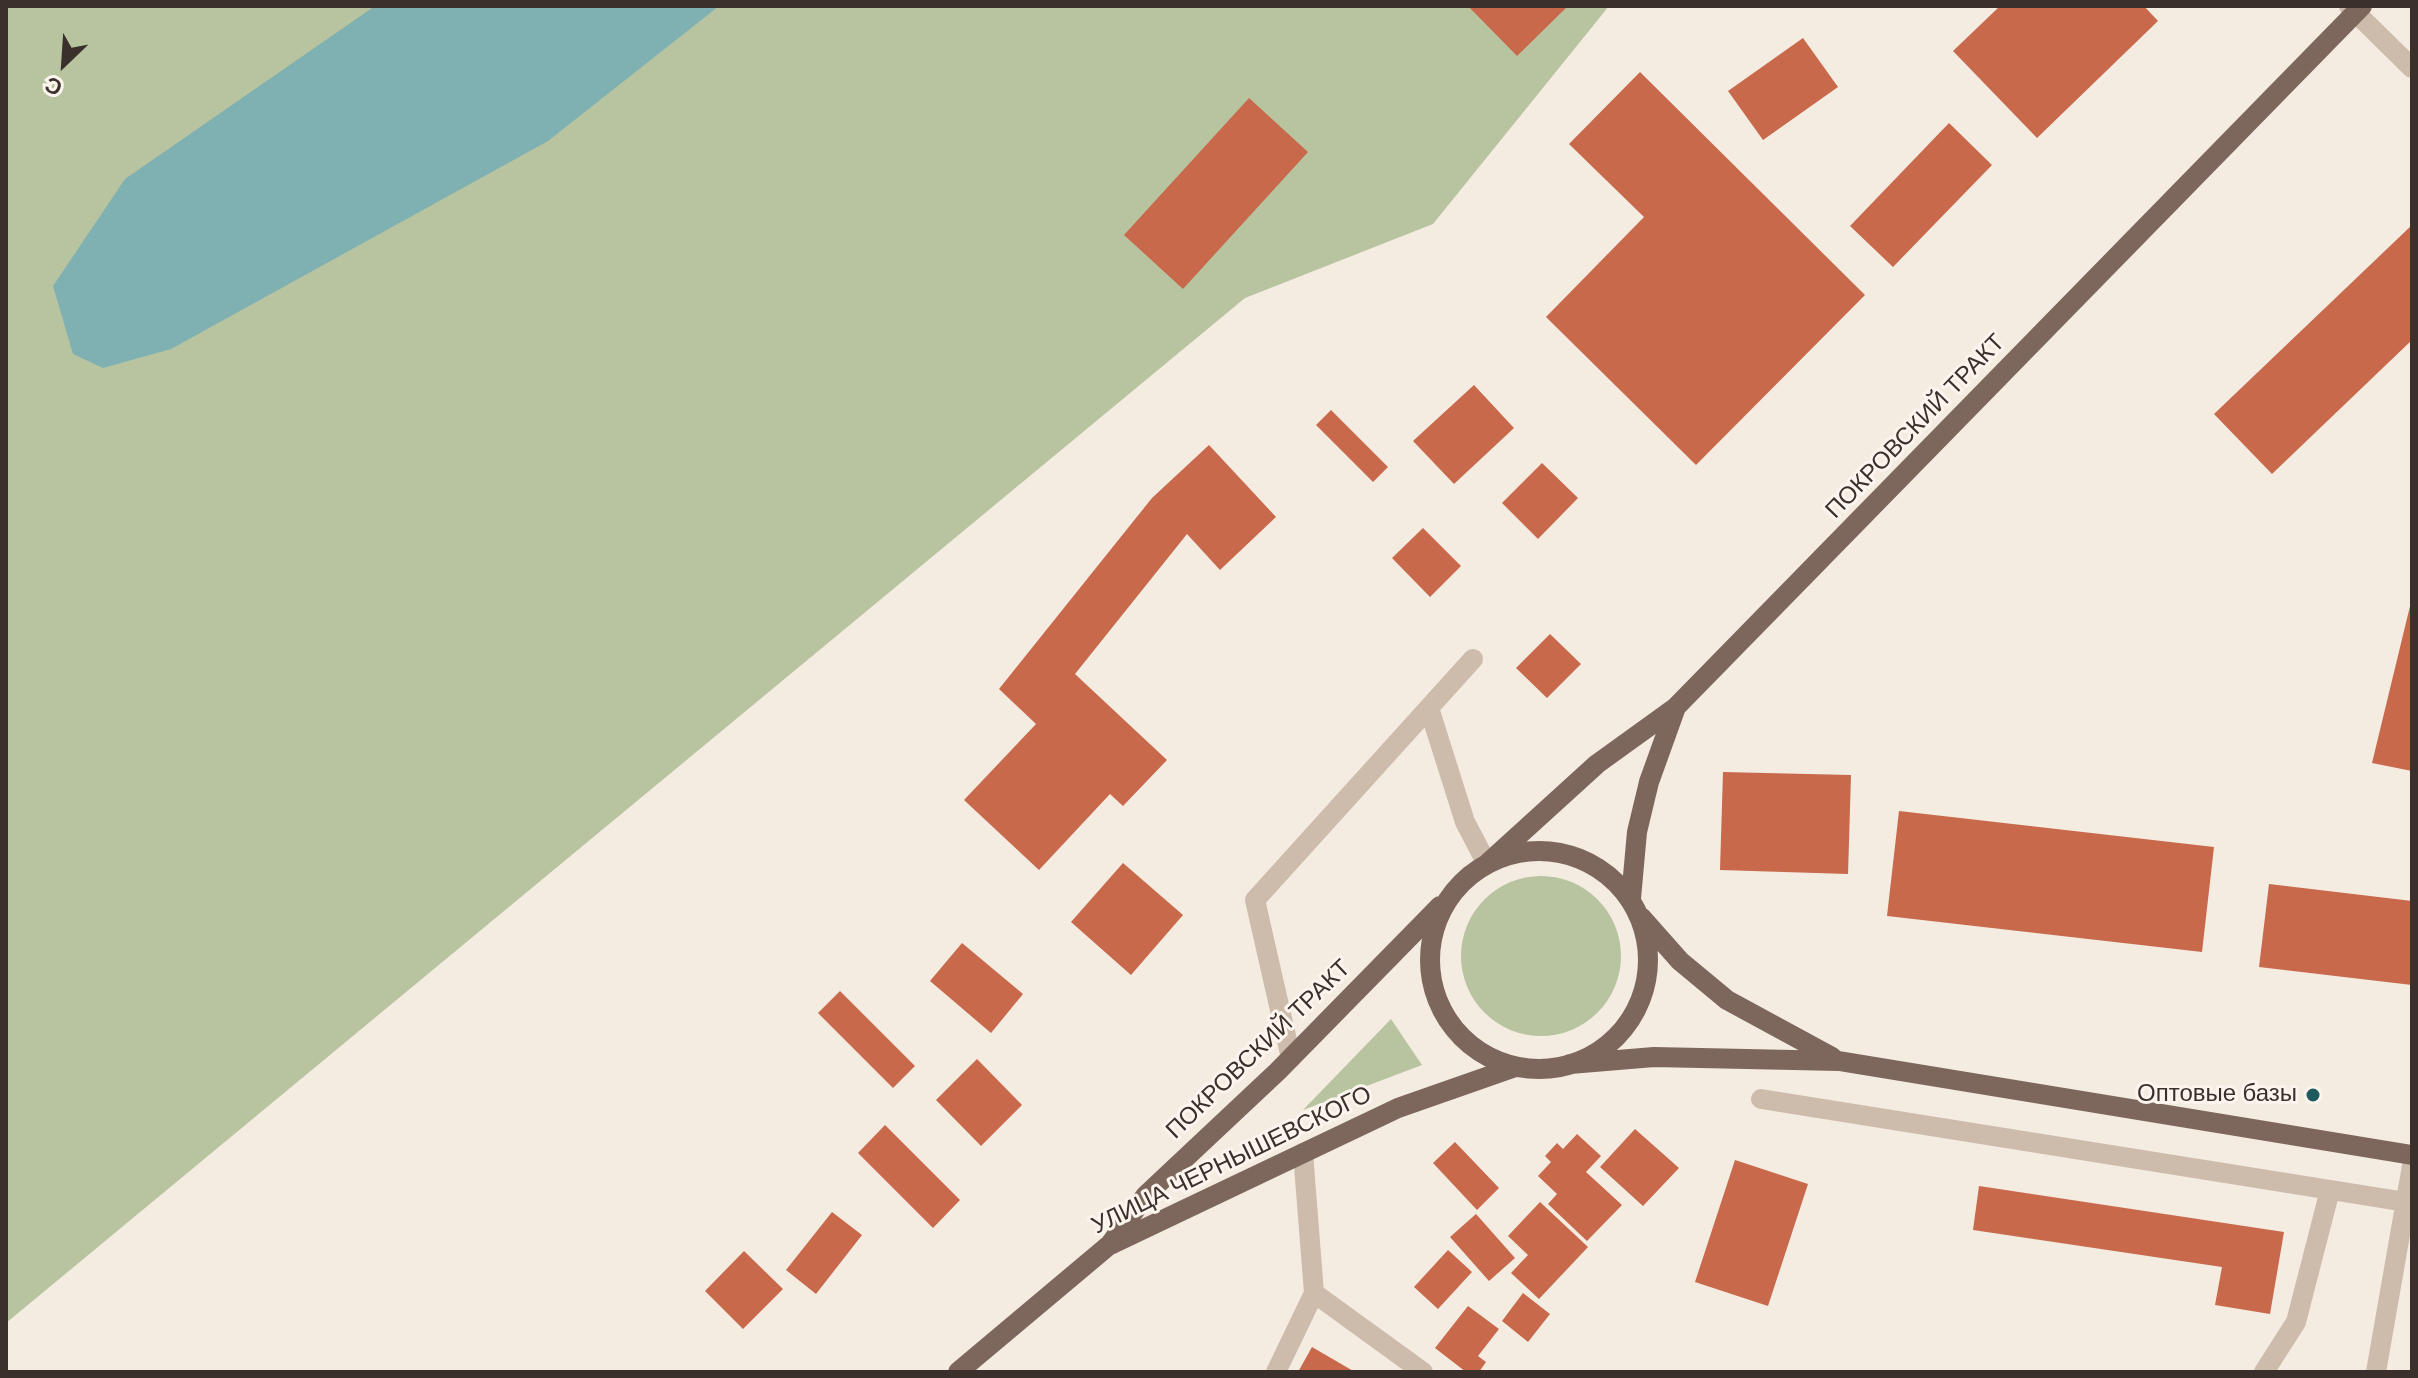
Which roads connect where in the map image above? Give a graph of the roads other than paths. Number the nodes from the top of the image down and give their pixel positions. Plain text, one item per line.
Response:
1 (2356, 8) edge
2 (2412, 68) edge
3 (1473, 659) dead end
4 (1676, 707) junction
5 (1429, 708) junction
6 (1487, 864) junction
7 (1451, 895) junction
8 (1634, 906) junction
9 (1291, 1058) junction
10 (1839, 1061) junction
11 (1570, 1064) junction
12 (1515, 1067) junction
13 (1761, 1099) dead end
14 (1303, 1153) junction
15 (2412, 1155) edge
16 (2412, 1166) edge
17 (2330, 1190) junction
18 (2406, 1202) junction
19 (1108, 1246) junction
20 (1314, 1293) junction
21 (958, 1372) edge
22 (1276, 1372) edge
23 (1423, 1372) edge
24 (2264, 1372) edge
25 (2376, 1372) edge

1 - 2 street
1 - 4 main road, ПОКРОВСКИЙ ТРАКТ
3 - 5 street
4 - 6 main road, ПОКРОВСКИЙ ТРАКТ
4 - 8 main road
5 - 6 street
5 - 9 street
6 - 7 main road
6 - 8 main road
7 - 9 main road, ПОКРОВСКИЙ ТРАКТ
7 - 12 main road
8 - 10 main road
8 - 11 main road
9 - 19 main road, ПОКРОВСКИЙ ТРАКТ
10 - 11 main road
10 - 15 main road
11 - 12 main road
12 - 14 main road, УЛИЦА ЧЕРНЫШЕВСКОГО
13 - 17 street
14 - 19 main road, УЛИЦА ЧЕРНЫШЕВСКОГО
14 - 20 street
16 - 18 street
17 - 18 street
17 - 24 street
18 - 25 street
19 - 21 main road, УЛИЦА ЧЕРНЫШЕВСКОГО
20 - 22 street
20 - 23 street

